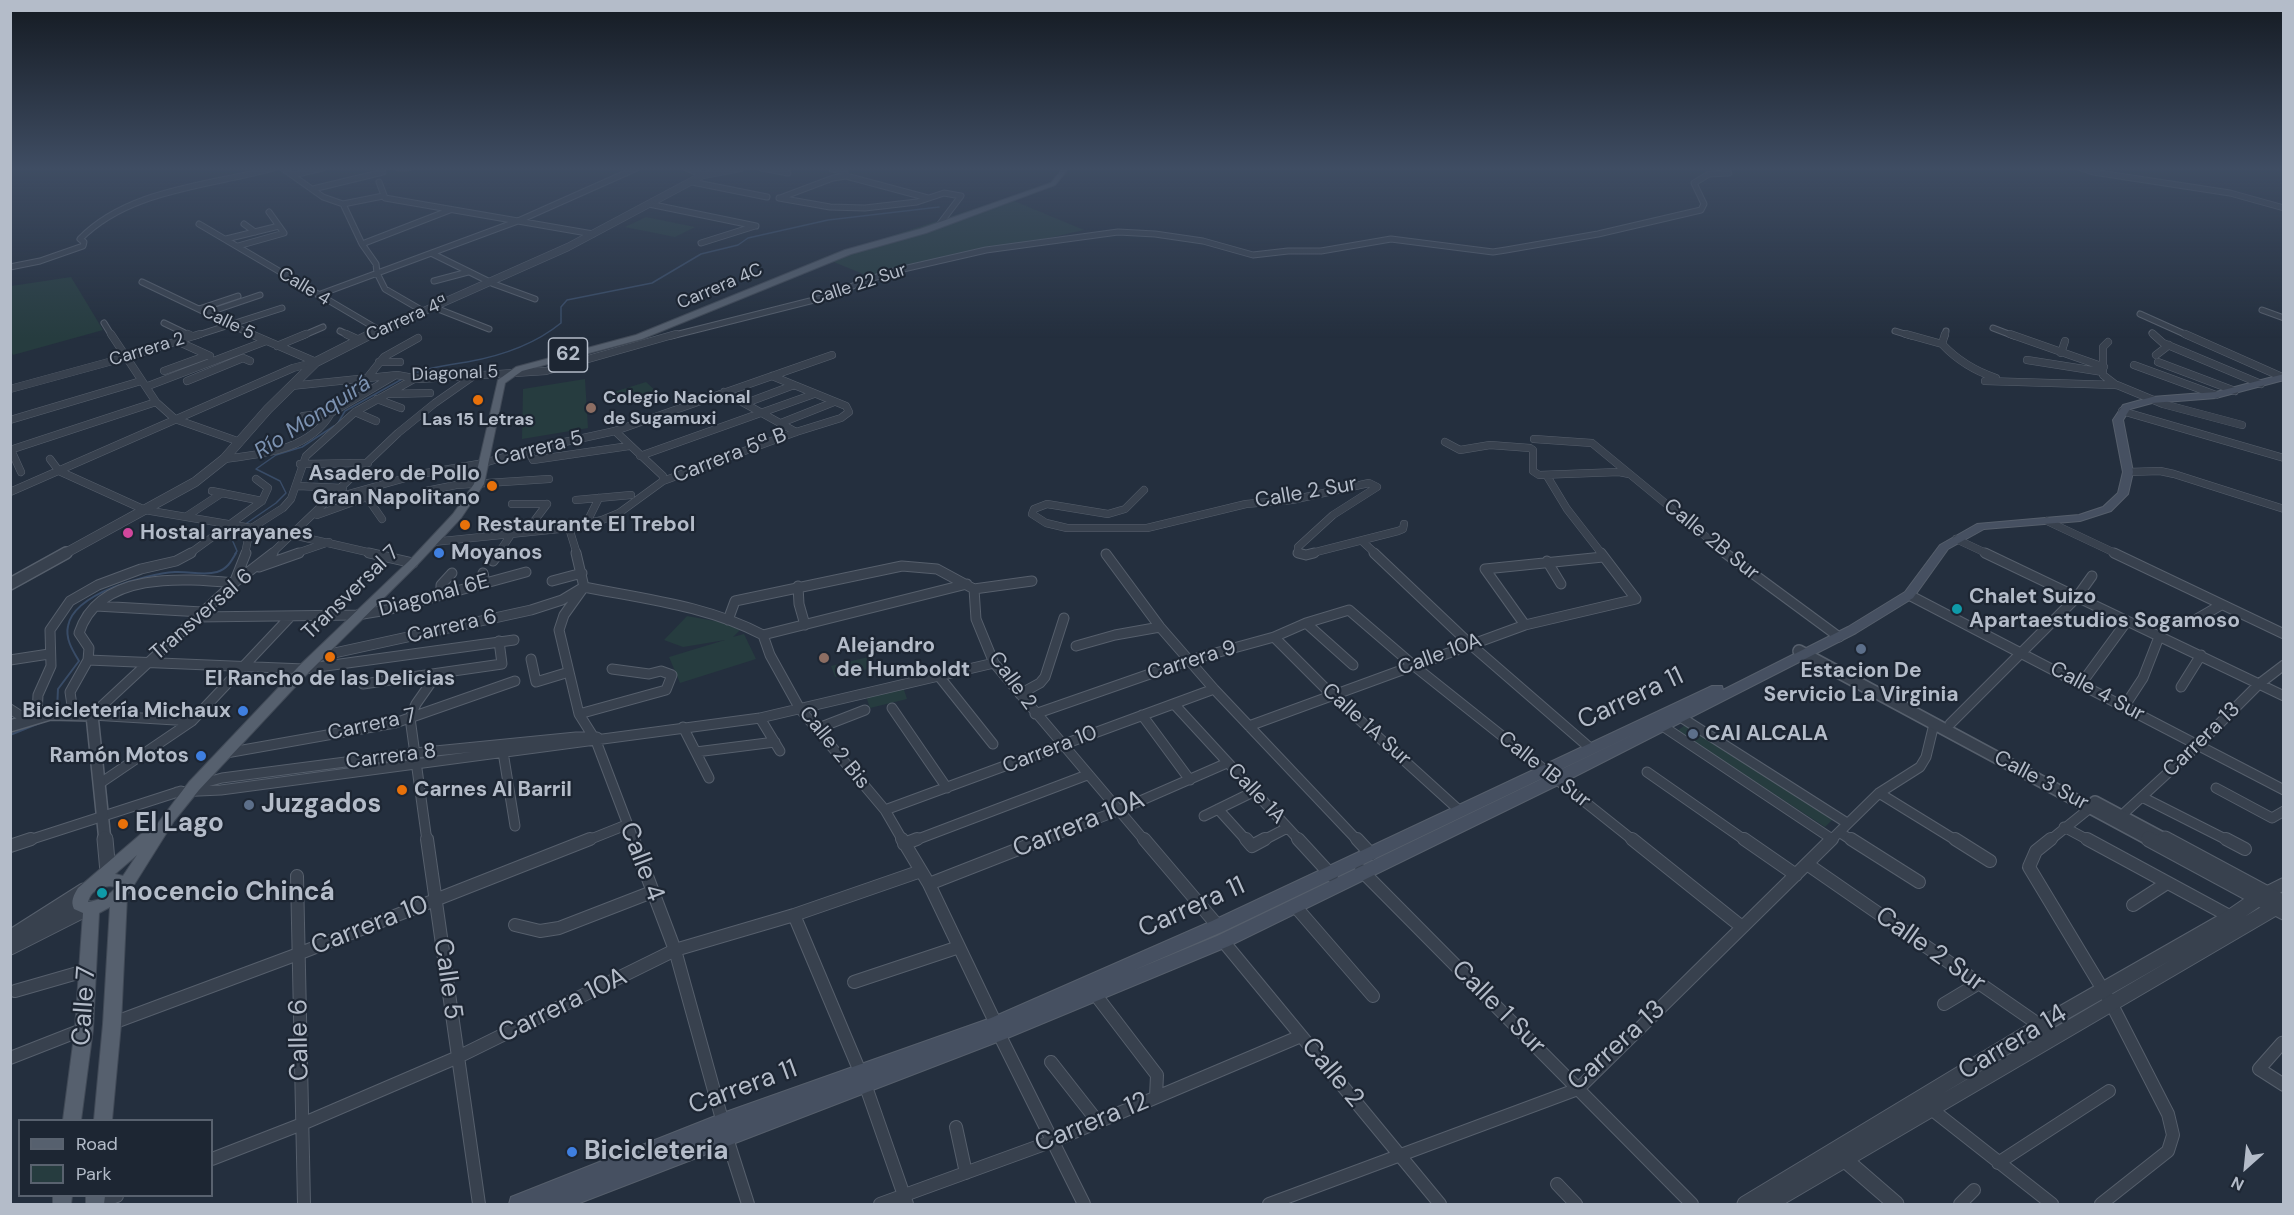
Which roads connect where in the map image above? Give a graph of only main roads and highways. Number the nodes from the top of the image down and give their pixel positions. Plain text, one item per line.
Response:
1 (940, 225) edge
2 (511, 373) joint
3 (2283, 377) edge
4 (1806, 651) junction
5 (1657, 722) junction
6 (169, 816) junction
7 (1359, 867) junction
8 (1335, 878) junction
9 (88, 888) junction
10 (122, 891) junction
11 (89, 908) junction
12 (1220, 934) junction
13 (998, 1029) junction
14 (72, 1119) edge
15 (103, 1119) edge
16 (725, 1130) junction
17 (518, 1204) edge
18 (554, 1204) edge

1 - 2 main road, Carrera 4C / 62
2 - 6 main road, Transversal 7
3 - 4 main road, Carrera 11
4 - 5 main road, Carrera 11
4 - 5 main road, Carrera 11
5 - 7 main road, Carrera 11
5 - 7 main road, Carrera 11
6 - 9 main road, Transversal 7
6 - 10 main road, Transversal 7
7 - 8 main road, Carrera 11
8 - 12 main road, Carrera 11
8 - 12 main road, Carrera 11
9 - 10 main road
9 - 11 main road, Calle 7
10 - 11 main road
10 - 15 main road, Calle 7
11 - 14 main road, Calle 7
12 - 13 main road, Carrera 11
12 - 13 main road, Carrera 11
13 - 16 main road, Carrera 11
16 - 17 main road, Carrera 11
16 - 18 main road, Carrera 11

